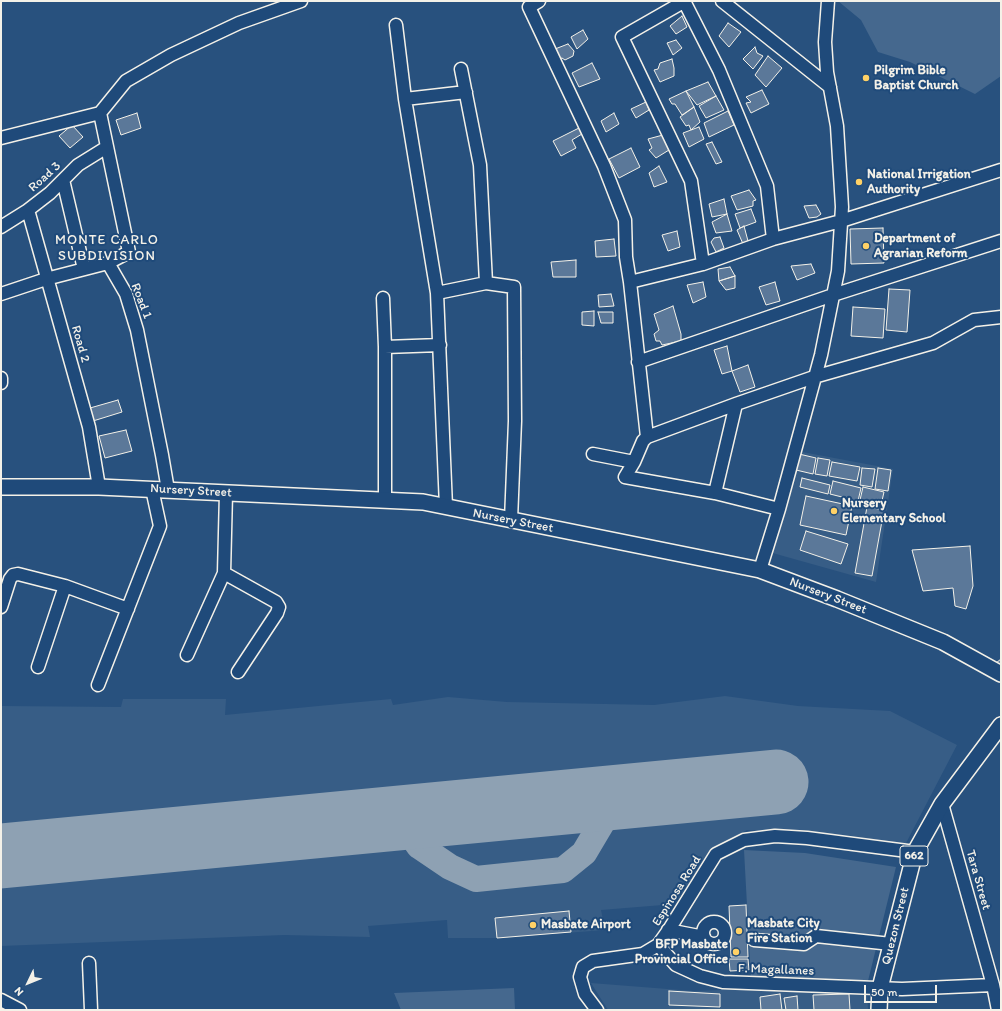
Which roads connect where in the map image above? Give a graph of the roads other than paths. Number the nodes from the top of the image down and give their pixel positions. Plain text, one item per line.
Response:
1 (301, 1) edge
2 (684, 1) edge
3 (722, 1) edge
4 (828, 1) edge
5 (531, 3) edge
6 (396, 25) dead end
7 (461, 69) dead end
8 (830, 86) junction
9 (466, 92) junction
10 (405, 99) junction
11 (100, 113) junction
12 (1, 138) edge
13 (107, 146) junction
14 (1001, 170) edge
15 (63, 180) junction
16 (28, 210) junction
17 (841, 220) junction
18 (1, 227) edge
19 (774, 239) junction
20 (1001, 241) edge
21 (108, 263) junction
22 (703, 264) junction
23 (84, 269) junction
24 (46, 279) junction
25 (630, 282) junction
26 (486, 283) junction
27 (438, 293) junction
28 (1, 294) edge
29 (833, 295) junction
30 (383, 298) dead end
31 (1001, 317) edge
32 (440, 346) junction
33 (385, 347) junction
34 (638, 362) junction
35 (814, 377) junction
36 (1, 378) edge
37 (1, 383) edge
38 (736, 404) junction
39 (647, 437) junction
40 (593, 454) dead end
41 (634, 462) junction
42 (1, 487) edge
43 (99, 487) junction
44 (152, 489) junction
45 (168, 490) junction
46 (226, 493) junction
47 (715, 493) junction
48 (385, 500) junction
49 (446, 507) junction
50 (779, 509) junction
51 (511, 520) junction
52 (760, 570) junction
53 (224, 573) junction
54 (65, 586) junction
55 (1, 608) edge
56 (128, 609) junction
57 (187, 655) dead end
58 (38, 667) dead end
59 (238, 672) dead end
60 (1001, 674) edge
61 (98, 685) dead end
62 (999, 732) edge
63 (942, 804) junction
64 (915, 852) junction
65 (668, 930) junction
66 (704, 937) dead end
67 (754, 940) dead end
68 (658, 944) junction
69 (891, 944) junction
70 (89, 963) dead end
71 (993, 985) junction
72 (880, 988) junction
73 (1, 1000) edge
74 (20, 1010) edge
75 (91, 1010) edge
76 (597, 1010) edge
77 (879, 1010) edge
78 (998, 1010) edge

1 - 11 street
2 - 19 street
2 - 22 street
3 - 8 street
4 - 8 street
5 - 25 street
6 - 10 street
7 - 9 street
8 - 17 street
9 - 10 street
9 - 26 street
10 - 27 street
11 - 12 street
11 - 13 street
13 - 15 street, Road 3
13 - 21 street
14 - 17 street
15 - 16 street, Road 3
15 - 23 street
16 - 18 street, Road 3
16 - 24 street, Road 2
17 - 19 street
17 - 29 street
19 - 22 street
20 - 29 street
21 - 23 street
21 - 45 street, Road 1
22 - 25 street
23 - 24 street
24 - 28 street
24 - 43 street, Road 2
25 - 34 street
26 - 27 street
26 - 51 street
27 - 32 street
29 - 34 street
29 - 35 street
30 - 33 street
31 - 35 street
32 - 33 street
32 - 49 street
33 - 48 street
34 - 39 street
35 - 38 street
35 - 50 street
36 - 37 street
38 - 39 street
38 - 47 street
39 - 41 street
40 - 41 street
41 - 47 street
42 - 43 main road, Nursery Street
43 - 44 main road, Nursery Street
44 - 45 main road, Nursery Street
44 - 56 street
45 - 46 main road, Nursery Street
46 - 48 main road, Nursery Street
46 - 53 street
47 - 50 street
48 - 49 main road, Nursery Street
49 - 51 main road, Nursery Street
50 - 52 street
51 - 52 main road, Nursery Street
52 - 60 main road, Nursery Street
53 - 57 street
53 - 59 street
54 - 55 street
54 - 56 street
54 - 58 street
56 - 61 street
62 - 63 main road, Quezon Street / 662
63 - 64 main road, Quezon Street / 662
63 - 71 street, Tara Street
64 - 65 street, Espinosa Road
64 - 69 main road, Quezon Street / 662
65 - 66 street
65 - 68 street, Espinosa Road
67 - 69 street
68 - 72 street, F. Magallanes
68 - 76 street, Espinosa Road
69 - 72 main road, Quezon Street / 662
70 - 75 street
71 - 72 street, F. Magallanes
71 - 78 street, Tara Street
72 - 77 main road, Quezon Street / 662
73 - 74 street

